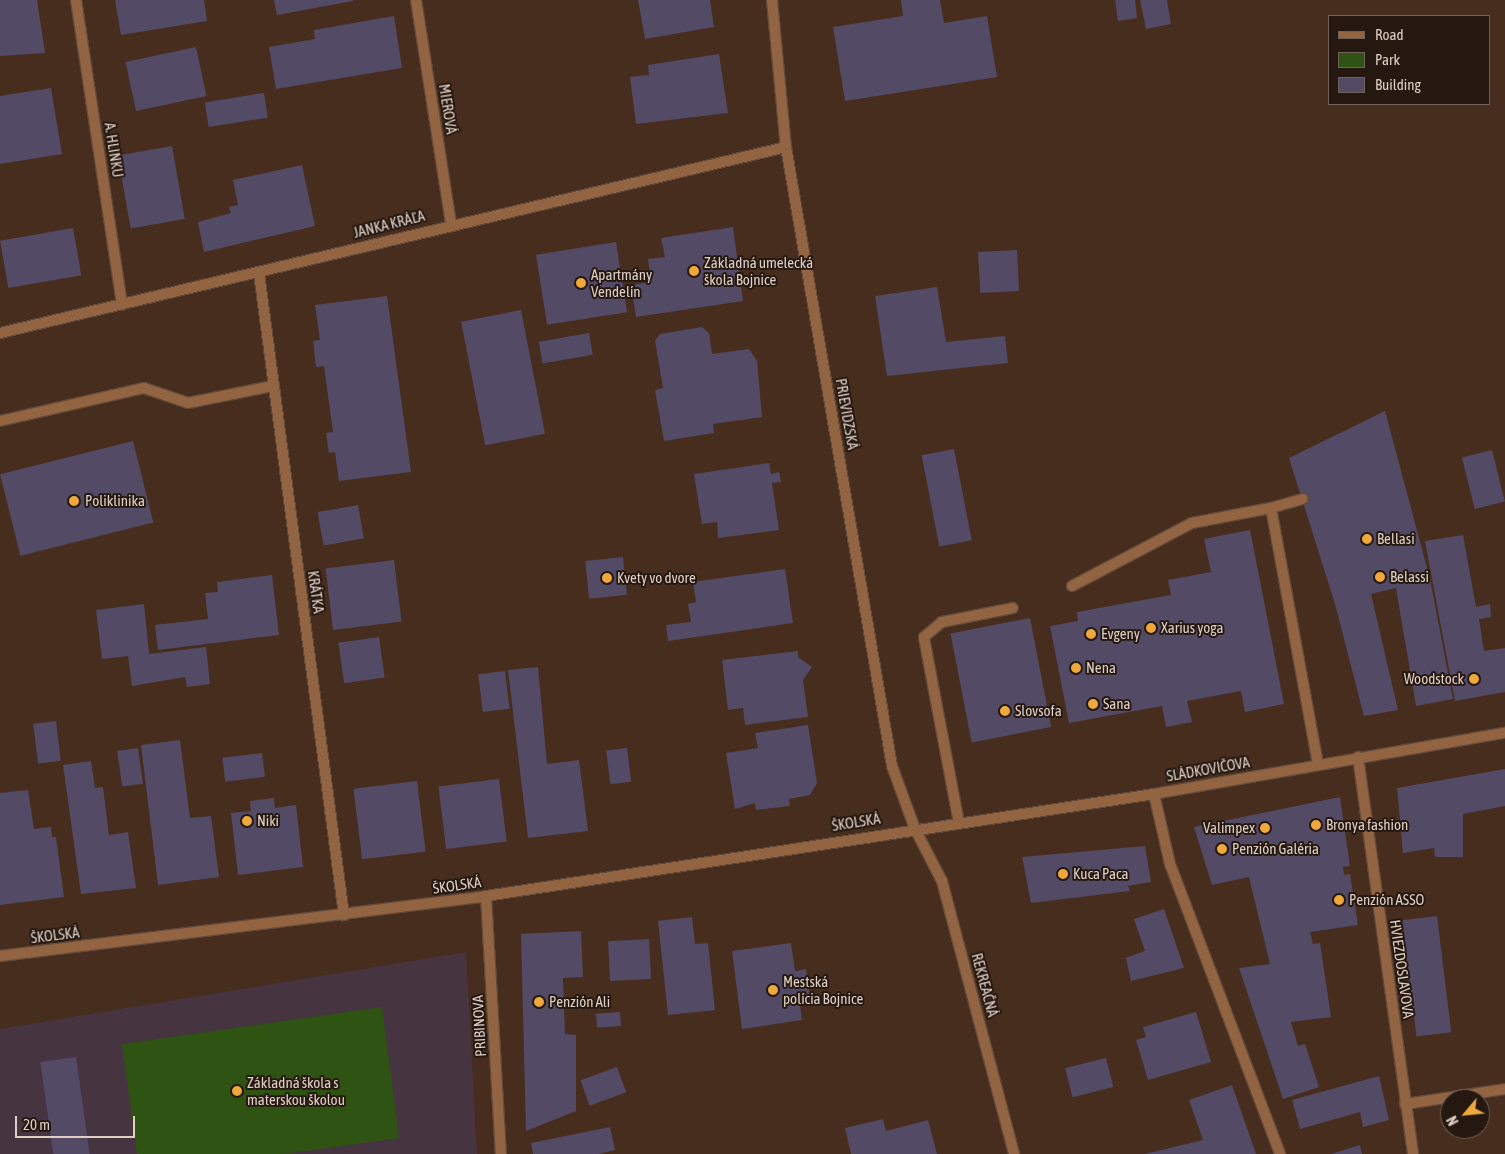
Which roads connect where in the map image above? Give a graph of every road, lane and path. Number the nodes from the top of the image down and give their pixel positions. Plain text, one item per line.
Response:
1 (76, 0) edge
2 (416, 0) edge
3 (772, 0) edge
4 (786, 147) junction
5 (451, 224) junction
6 (258, 273) junction
7 (122, 305) junction
8 (0, 333) edge
9 (274, 386) junction
10 (0, 421) edge
11 (1303, 499) dead end
12 (1270, 508) junction
13 (1072, 586) dead end
14 (1013, 608) dead end
15 (1505, 733) edge
16 (1358, 757) junction
17 (1318, 764) junction
18 (1154, 794) junction
19 (959, 823) junction
20 (915, 829) junction
21 (486, 896) junction
22 (344, 915) junction
23 (0, 956) edge
24 (1505, 1090) edge
25 (1405, 1104) junction
26 (501, 1154) edge
27 (1014, 1154) edge
28 (1280, 1154) edge
29 (1413, 1154) edge

1 - 7 street, A. HLINKU
2 - 5 street, MIEROVÁ
3 - 4 street, PRIEVIDZSKÁ
4 - 5 street, JANKA KRÁĽA
4 - 20 street, PRIEVIDZSKÁ
5 - 6 street, JANKA KRÁĽA
6 - 7 street, JANKA KRÁĽA
6 - 9 street, KRÁTKA
7 - 8 street, JANKA KRÁĽA
9 - 10 street
9 - 22 street, KRÁTKA
11 - 12 street
12 - 13 street
12 - 17 street
14 - 19 street
15 - 16 street, SLÁDKOVIČOVA
16 - 17 street, SLÁDKOVIČOVA
16 - 25 street, HVIEZDOSLAVOVA
17 - 18 street, SLÁDKOVIČOVA
18 - 19 street, SLÁDKOVIČOVA
18 - 28 street
19 - 20 street, SLÁDKOVIČOVA
20 - 21 street, ŠKOLSKÁ
20 - 27 street, REKREAČNÁ
21 - 22 street, ŠKOLSKÁ
21 - 26 street, PRIBINOVA
22 - 23 street, ŠKOLSKÁ
24 - 25 street
25 - 29 street, HVIEZDOSLAVOVA

